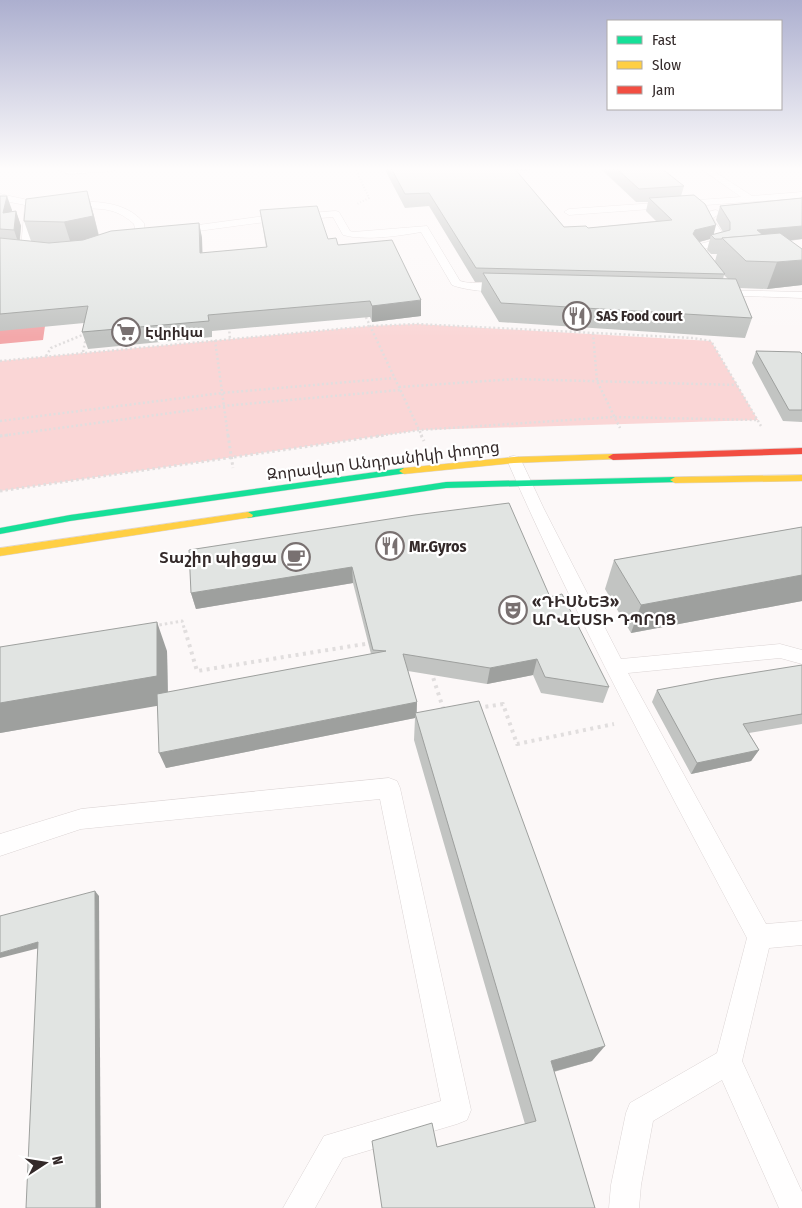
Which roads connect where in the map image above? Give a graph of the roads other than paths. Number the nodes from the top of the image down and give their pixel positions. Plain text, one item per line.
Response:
1 (33, 224) edge
2 (139, 224) edge
3 (225, 224) edge
4 (342, 224) edge
5 (711, 224) edge
6 (168, 232) edge
7 (395, 233) junction
8 (140, 237) edge
9 (398, 246) dead end
10 (0, 248) edge
11 (722, 258) edge
12 (707, 259) junction
13 (712, 270) edge
14 (723, 282) edge
15 (519, 287) edge
16 (706, 293) edge
17 (734, 294) junction
18 (802, 295) edge
19 (802, 452) edge
20 (514, 460) junction
21 (802, 478) edge
22 (524, 482) junction
23 (0, 531) edge
24 (0, 552) edge
25 (802, 657) edge
26 (616, 667) junction
27 (0, 845) edge
28 (802, 933) edge
29 (760, 937) junction
30 (728, 1062) junction
31 (298, 1208) edge
32 (624, 1208) edge
33 (794, 1208) edge

1 - 10 lane
2 - 8 lane
3 - 6 lane
4 - 7 lane
5 - 12 lane
7 - 9 lane
7 - 15 lane
11 - 12 lane
12 - 13 lane
14 - 17 lane
16 - 17 lane
17 - 18 lane
19 - 20 main road, Զորավար Անդրանիկի փողոց
20 - 22 lane
20 - 23 main road, Զորավար Անդրանիկի փողոց
21 - 22 main road, Զորավար Անդրանիկի փողոց
22 - 24 main road, Զորավար Անդրանիկի փողոց
22 - 26 lane
25 - 26 lane
26 - 29 lane
27 - 31 lane
28 - 29 lane
29 - 30 lane
30 - 32 lane
30 - 33 lane

